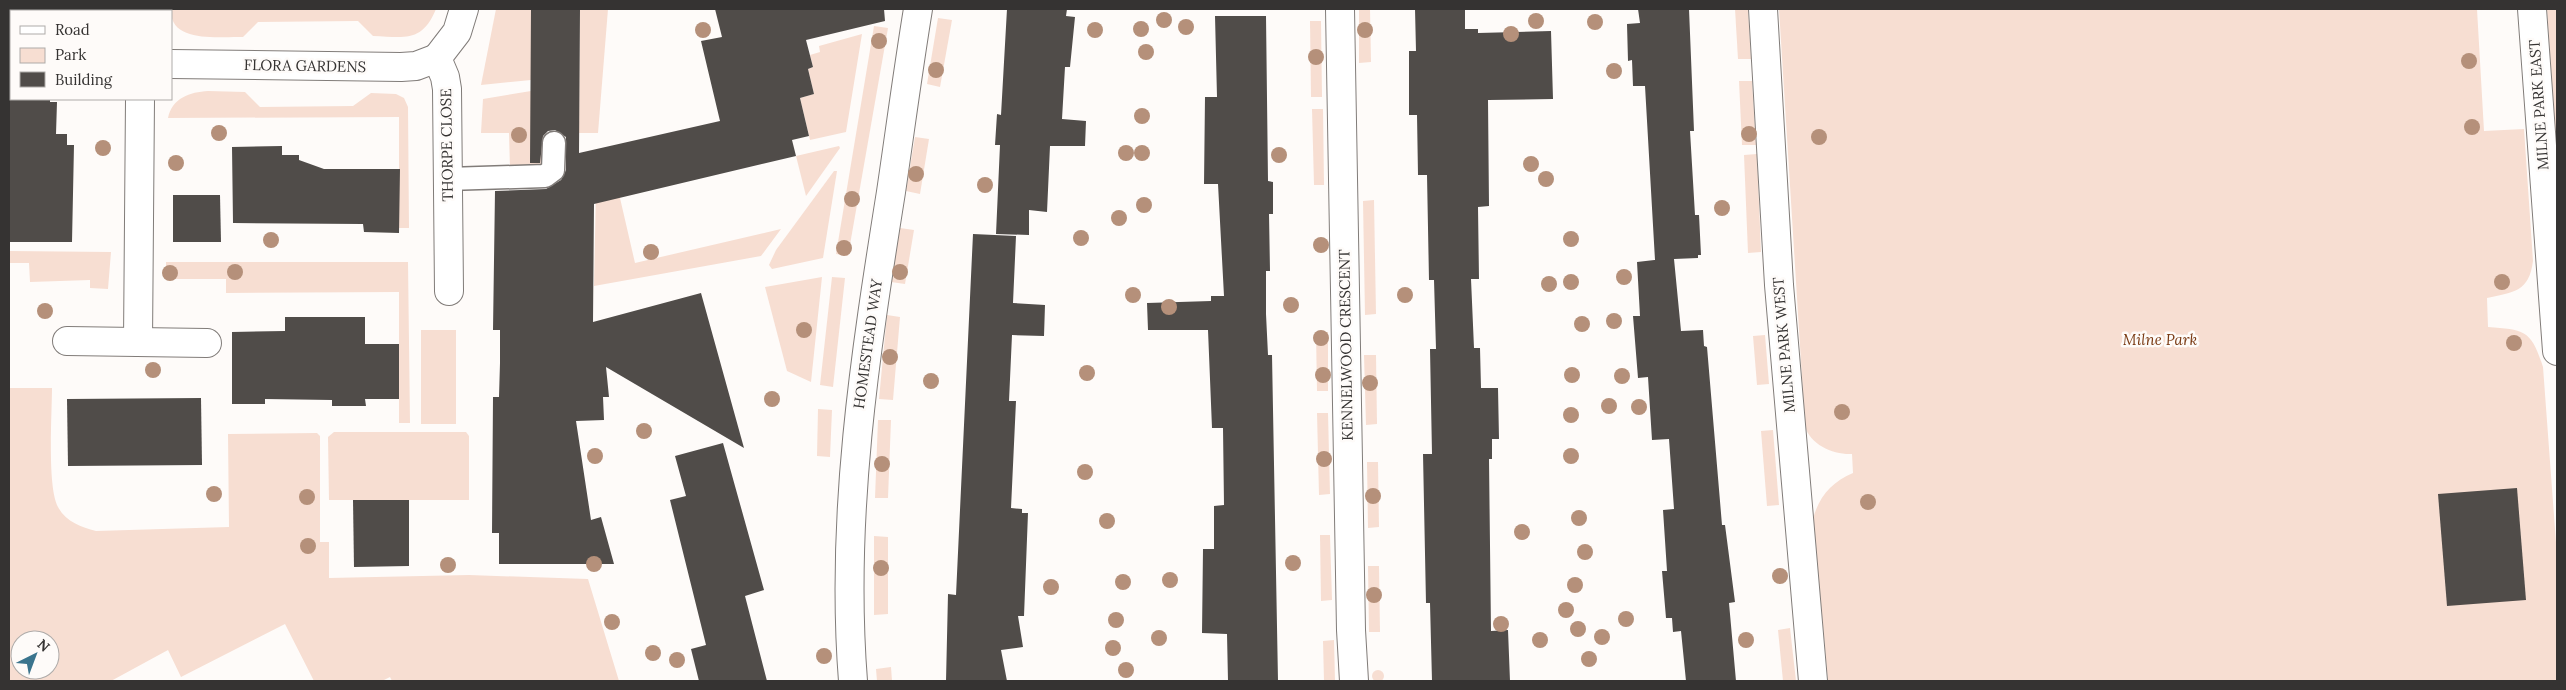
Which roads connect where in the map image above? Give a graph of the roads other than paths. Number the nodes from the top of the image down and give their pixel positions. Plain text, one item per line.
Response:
1 (464, 9) edge
2 (918, 9) edge
3 (1340, 9) edge
4 (1763, 9) edge
5 (2532, 9) edge
6 (436, 58) junction
7 (172, 64) edge
8 (140, 100) edge
9 (554, 143) dead end
10 (448, 179) junction
11 (2552, 223) edge
12 (449, 291) dead end
13 (67, 341) dead end
14 (138, 342) junction
15 (207, 343) dead end
16 (2557, 351) edge
17 (853, 681) edge
18 (1354, 681) edge
19 (1813, 681) edge

1 - 6 street
2 - 17 street, HOMESTEAD WAY
3 - 18 street, KENNELWOOD CRESCENT
4 - 19 street, MILNE PARK WEST
5 - 11 street, MILNE PARK EAST
6 - 7 street, FLORA GARDENS
6 - 10 street, THORPE CLOSE
8 - 14 street
9 - 10 lane
10 - 12 street, THORPE CLOSE
11 - 16 street, MILNE PARK EAST
13 - 14 street
14 - 15 street

